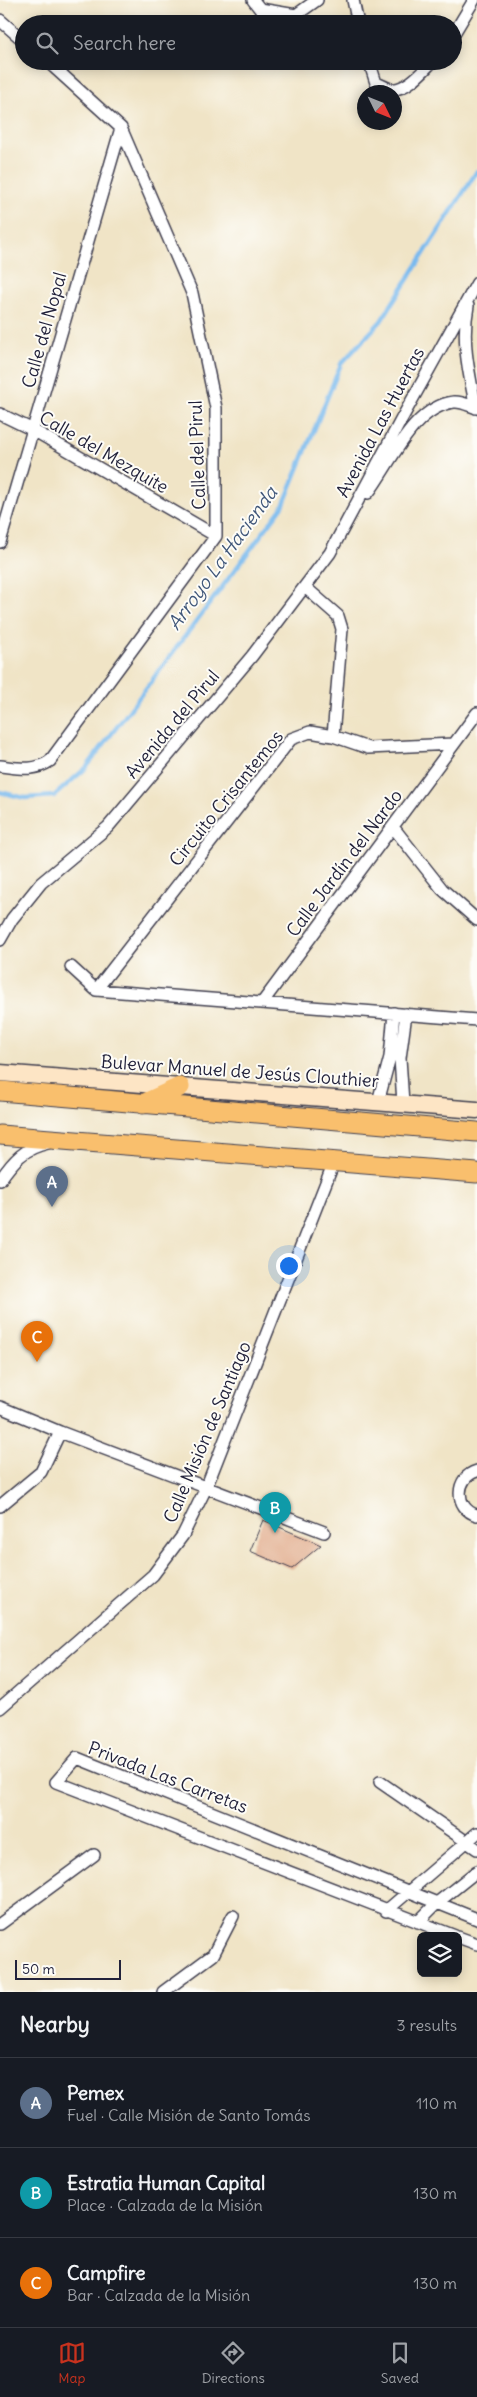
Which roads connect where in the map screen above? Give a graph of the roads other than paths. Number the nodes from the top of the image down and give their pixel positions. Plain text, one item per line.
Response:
1 (253, 0) edge
2 (317, 0) edge
3 (353, 0) edge
4 (474, 0) edge
5 (356, 15) edge
6 (0, 20) edge
7 (462, 20) edge
8 (15, 33) edge
9 (57, 70) edge
10 (372, 70) edge
11 (425, 70) edge
12 (121, 128) junction
13 (477, 283) edge
14 (470, 295) junction
15 (477, 408) edge
16 (0, 414) edge
17 (33, 430) junction
18 (351, 514) junction
19 (216, 536) junction
20 (0, 542) edge
21 (304, 587) junction
22 (477, 713) edge
23 (333, 736) junction
24 (453, 744) junction
25 (0, 766) edge
26 (393, 827) junction
27 (477, 920) edge
28 (0, 940) edge
29 (71, 967) dead end
30 (96, 990) junction
31 (262, 1003) junction
32 (394, 1013) junction
33 (406, 1014) junction
34 (477, 1020) edge
35 (0, 1073) edge
36 (180, 1087) junction
37 (0, 1091) edge
38 (378, 1102) junction
39 (403, 1103) junction
40 (142, 1104) junction
41 (477, 1110) edge
42 (477, 1132) edge
43 (0, 1135) edge
44 (62, 1140) junction
45 (334, 1162) junction
46 (477, 1174) edge
47 (0, 1180) edge
48 (0, 1406) edge
49 (60, 1432) junction
50 (477, 1471) edge
51 (206, 1488) junction
52 (0, 1506) edge
53 (477, 1515) edge
54 (324, 1532) dead end
55 (0, 1708) edge
56 (380, 1782) dead end
57 (477, 1832) edge
58 (465, 1841) junction
59 (477, 1849) edge
60 (94, 1855) dead end
61 (477, 1870) edge
62 (407, 1891) junction
63 (437, 1903) junction
64 (386, 1911) junction
65 (233, 1916) dead end
66 (477, 1919) edge
67 (418, 1922) junction
68 (0, 1924) edge
69 (446, 1932) edge
70 (462, 1938) edge
71 (477, 1944) edge
72 (164, 1992) edge

1 - 2 street
3 - 5 street
4 - 7 street
6 - 8 street
9 - 12 street, Calle del Pirul
10 - 11 street
12 - 17 street, Calle del Nopal
12 - 19 street, Calle del Pirul
13 - 14 street, Avenida Las Huertas
14 - 15 street, Avenida Las Huertas
14 - 18 street, Avenida Las Huertas
15 - 18 street, Avenida Las Huertas
16 - 17 street, Calle del Mezquite
17 - 19 street, Calle del Mezquite
17 - 20 street, Calle del Nopal
18 - 21 street, Avenida del Pirul
19 - 25 street
21 - 23 street
21 - 28 street, Avenida del Pirul
22 - 24 street
23 - 24 street, Circuito Crisantemos
23 - 30 street, Circuito Crisantemos
24 - 26 street, Calle Jardín del Nardo
26 - 27 street
26 - 31 street, Calle Jardín del Nardo
29 - 30 street
30 - 31 street
31 - 32 street
32 - 33 street
32 - 38 street
33 - 34 street
33 - 39 street
35 - 36 street, Bulevar Manuel de Jesús Clouthier
36 - 38 street, Bulevar Manuel de Jesús Clouthier
36 - 40 main road
37 - 40 main road
38 - 39 street, Bulevar Manuel de Jesús Clouthier
39 - 41 street, Bulevar Manuel de Jesús Clouthier
40 - 42 main road
43 - 44 main road
44 - 45 main road
44 - 47 street
45 - 46 main road
45 - 51 street, Calle Misión de Santiago
48 - 49 street
49 - 51 street
49 - 52 street
50 - 53 street
51 - 54 street
51 - 55 street, Calle Misión de Santiago
56 - 58 street
57 - 58 street
58 - 59 street
58 - 62 street
60 - 68 street
61 - 63 street
62 - 63 street, Privada Las Carretas
62 - 64 street
62 - 64 street, Privada Las Carretas
63 - 66 street, Privada Las Carretas
63 - 67 street
64 - 67 street, Privada Las Carretas
65 - 72 street
67 - 69 street, Privada Las Carretas
70 - 71 street, Privada Las Carretas

